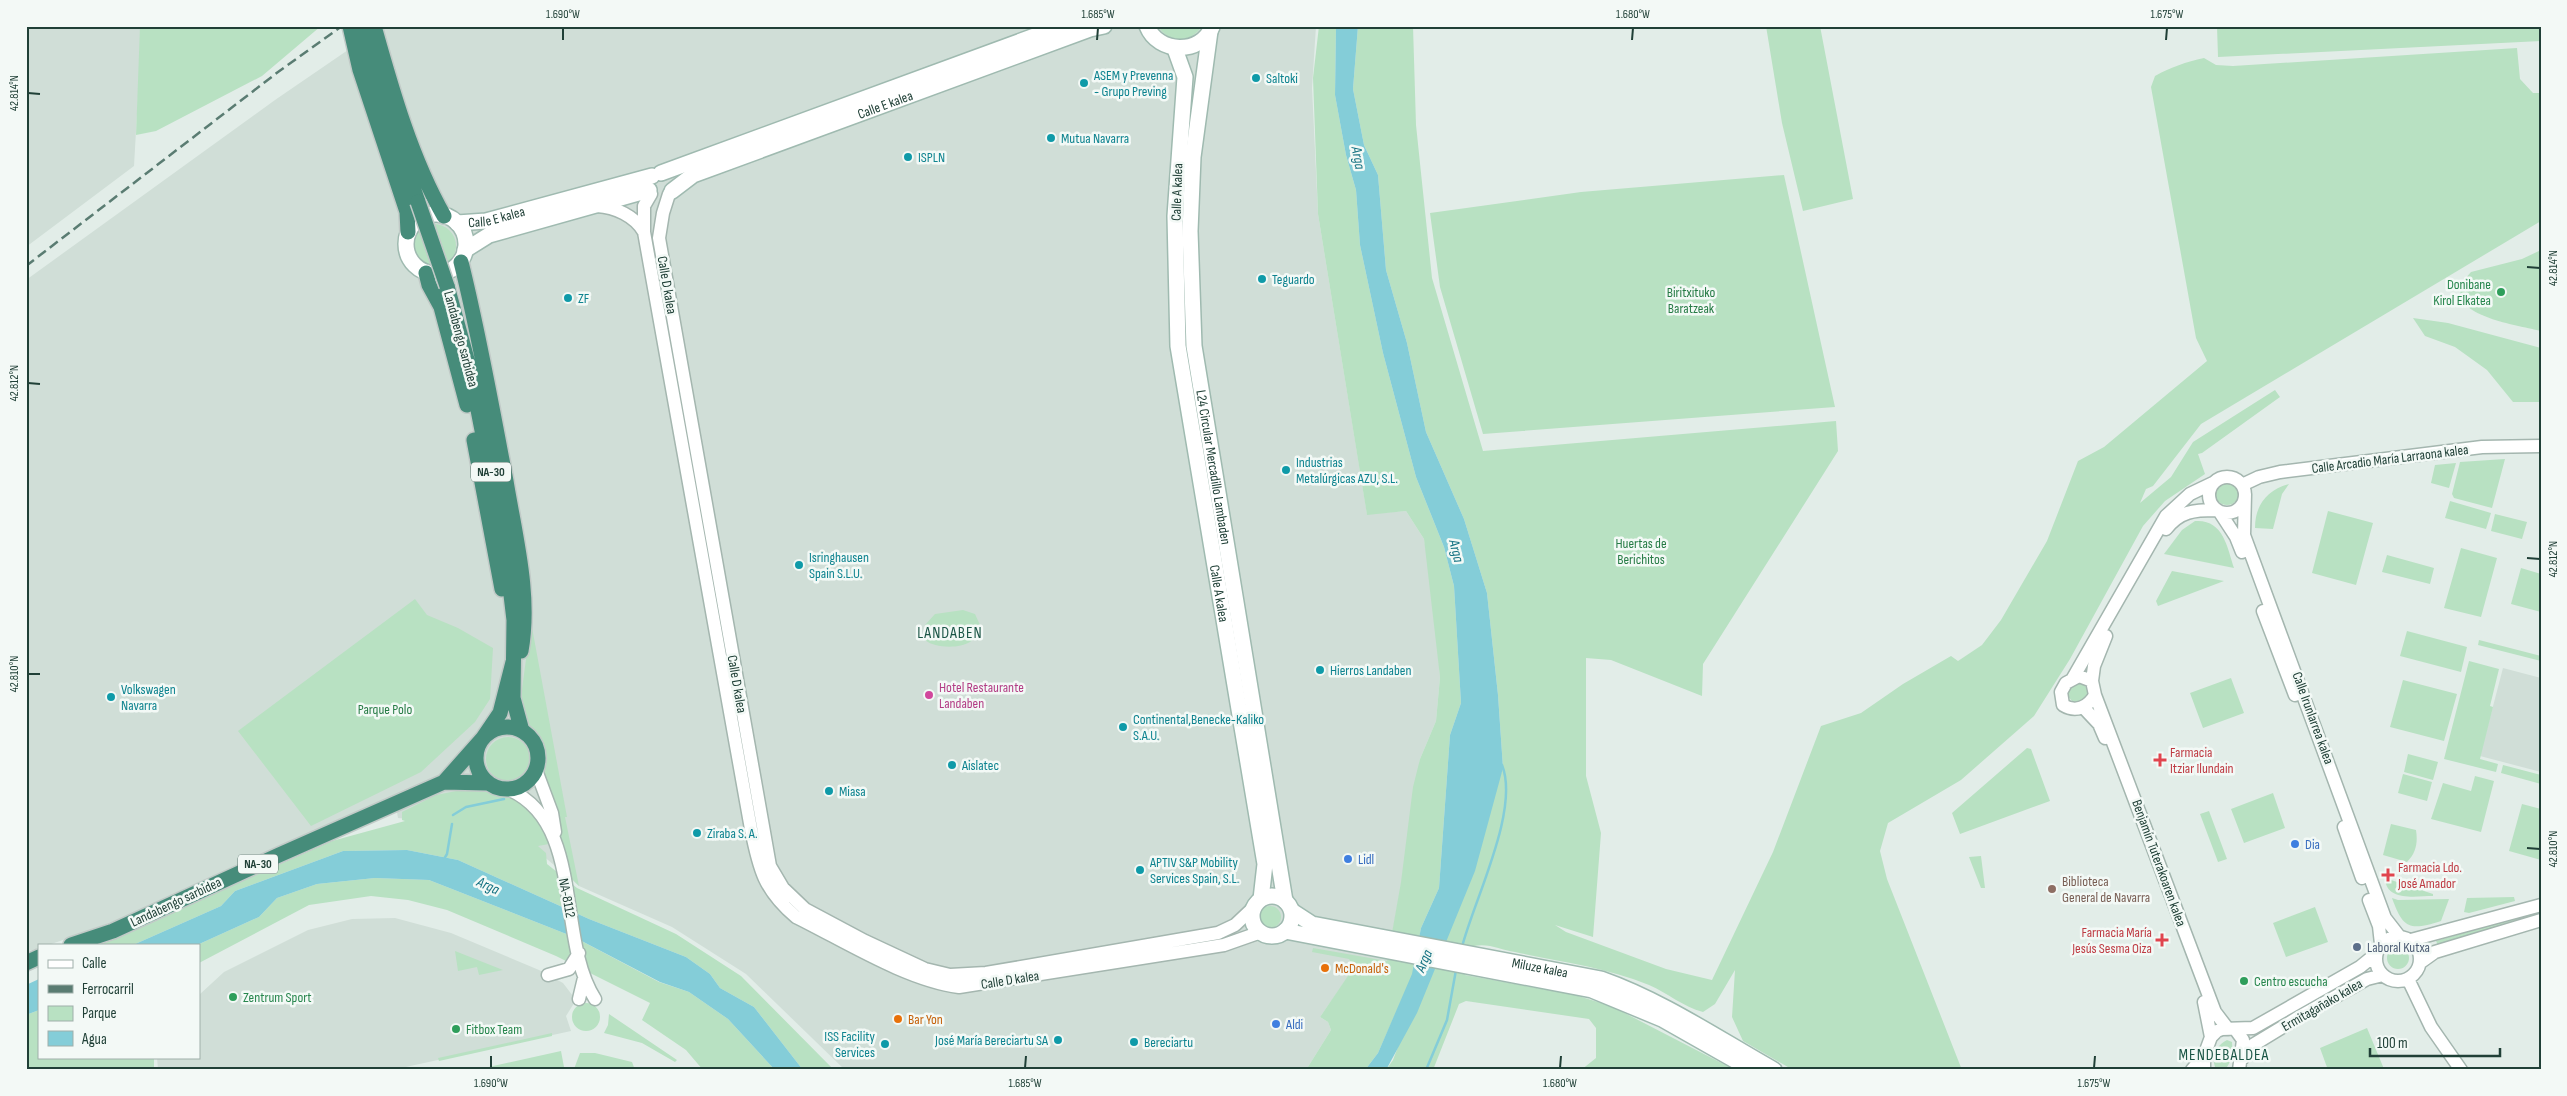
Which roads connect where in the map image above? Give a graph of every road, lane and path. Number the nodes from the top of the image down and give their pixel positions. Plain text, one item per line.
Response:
1 (350, 26) edge
2 (363, 26) edge
3 (1062, 26) edge
4 (1104, 26) edge
5 (1143, 27) edge
6 (1211, 29) edge
7 (368, 38) edge
8 (1175, 49) junction
9 (654, 183) junction
10 (670, 192) junction
11 (590, 206) junction
12 (451, 219) junction
13 (408, 232) junction
14 (644, 232) junction
15 (463, 256) junction
16 (426, 273) junction
17 (2541, 446) edge
18 (2213, 483) junction
19 (2243, 489) junction
20 (1220, 507) junction
21 (2218, 510) junction
22 (1213, 559) junction
23 (1236, 603) junction
24 (718, 641) junction
25 (2073, 678) junction
26 (2092, 681) junction
27 (511, 682) junction
28 (737, 688) junction
29 (2096, 695) junction
30 (2083, 707) junction
31 (522, 731) junction
32 (483, 738) junction
33 (736, 740) junction
34 (536, 770) junction
35 (444, 782) junction
36 (487, 783) junction
37 (510, 790) junction
38 (556, 841) junction
39 (1257, 904) junction
40 (2541, 905) edge
41 (1288, 906) junction
42 (2541, 920) edge
43 (1285, 931) junction
44 (1261, 932) junction
45 (2405, 938) junction
46 (74, 944) edge
47 (1391, 944) junction
48 (2379, 949) junction
49 (579, 953) junction
50 (38, 957) edge
51 (1474, 960) junction
52 (1045, 962) junction
53 (2421, 962) junction
54 (26, 963) edge
55 (1085, 968) junction
56 (548, 975) dead end
57 (2383, 975) junction
58 (584, 978) junction
59 (1022, 979) junction
60 (2408, 979) junction
61 (579, 999) dead end
62 (595, 999) dead end
63 (2232, 1029) junction
64 (2211, 1038) junction
65 (2204, 1056) junction
66 (2240, 1064) edge
67 (1752, 1070) edge
68 (1774, 1070) edge
69 (2192, 1070) edge
70 (2204, 1070) edge
71 (2461, 1070) edge

1 - 7 highway
2 - 7 highway, Landabengo sarbidea / NA-30
3 - 9 main road, Calle E kalea
4 - 10 main road, Calle E kalea
5 - 8 main road
6 - 8 main road
6 - 20 main road, L24 Circular Mercadillo Lambaden
7 - 12 highway
7 - 13 highway
7 - 27 highway, Landabengo sarbidea / NA-30, bridge
8 - 22 main road, Calle A kalea
9 - 10 main road
9 - 10 main road
9 - 11 main road, Calle E kalea
9 - 12 main road, Calle E kalea
9 - 14 street, Calle D kalea
10 - 28 street, Calle D kalea
11 - 14 street
11 - 15 main road, Calle E kalea
12 - 13 main road
12 - 15 main road
13 - 16 main road
14 - 24 street, Calle D kalea
15 - 16 main road
15 - 27 highway
16 - 27 highway
17 - 19 street, Calle Arcadio María Larraona kalea
18 - 19 street
18 - 21 street
18 - 25 street
19 - 21 street
19 - 45 street, Calle Irunlarrea kalea
20 - 22 main road
20 - 23 main road, L24 Circular Mercadillo Lambaden
21 - 26 street
21 - 48 street, Calle Irunlarrea kalea
22 - 23 main road
22 - 39 main road, Calle A kalea
23 - 41 main road, L24 Circular Mercadillo Lambaden
24 - 28 street
24 - 33 street, Calle D kalea
25 - 26 street
25 - 30 street
26 - 29 street
27 - 31 highway, Landabengo sarbidea
27 - 32 highway, Landabengo sarbidea / NA-30
28 - 33 street
28 - 52 street, Calle D kalea
29 - 30 street
29 - 63 street, Benjamín Tuterakoaren kalea
30 - 64 street, Benjamín Tuterakoaren kalea
31 - 32 highway, Landabengo sarbidea
31 - 34 highway, Landabengo sarbidea
32 - 35 highway, Landabengo sarbidea / NA-30
32 - 36 highway, Landabengo sarbidea
33 - 59 street, Calle D kalea
34 - 37 highway
34 - 38 street, NA-8112 / NA-8112
35 - 36 highway, Landabengo sarbidea
35 - 46 highway, Landabengo sarbidea / NA-30
36 - 37 highway, Landabengo sarbidea
37 - 38 street, NA-8112
38 - 49 street, NA-8112 / NA-8112
39 - 41 main road
39 - 44 main road
39 - 52 street
40 - 45 street
41 - 43 main road
41 - 47 main road, Miluze kalea
42 - 53 street
43 - 44 main road
43 - 47 main road, Miluze kalea
44 - 55 street
45 - 48 street
45 - 53 street
47 - 51 main road, Miluze kalea
48 - 57 street
48 - 63 street, Ermitagañako kalea
49 - 56 street
49 - 58 street, NA-8112 / NA-8112
50 - 54 highway
51 - 67 main road, Miluze kalea
51 - 68 main road, Miluze kalea
52 - 55 street
52 - 59 street
53 - 60 street
55 - 59 street, Calle D kalea
57 - 60 street
57 - 66 street, Ermitagañako kalea
58 - 61 street, NA-8112 / NA-8112
58 - 62 street, NA-8112 / NA-8112
60 - 71 street
63 - 64 street, Ermitagañako kalea
63 - 66 street, Benjamín Tuterakoaren kalea
64 - 65 street
65 - 69 street
65 - 70 street

